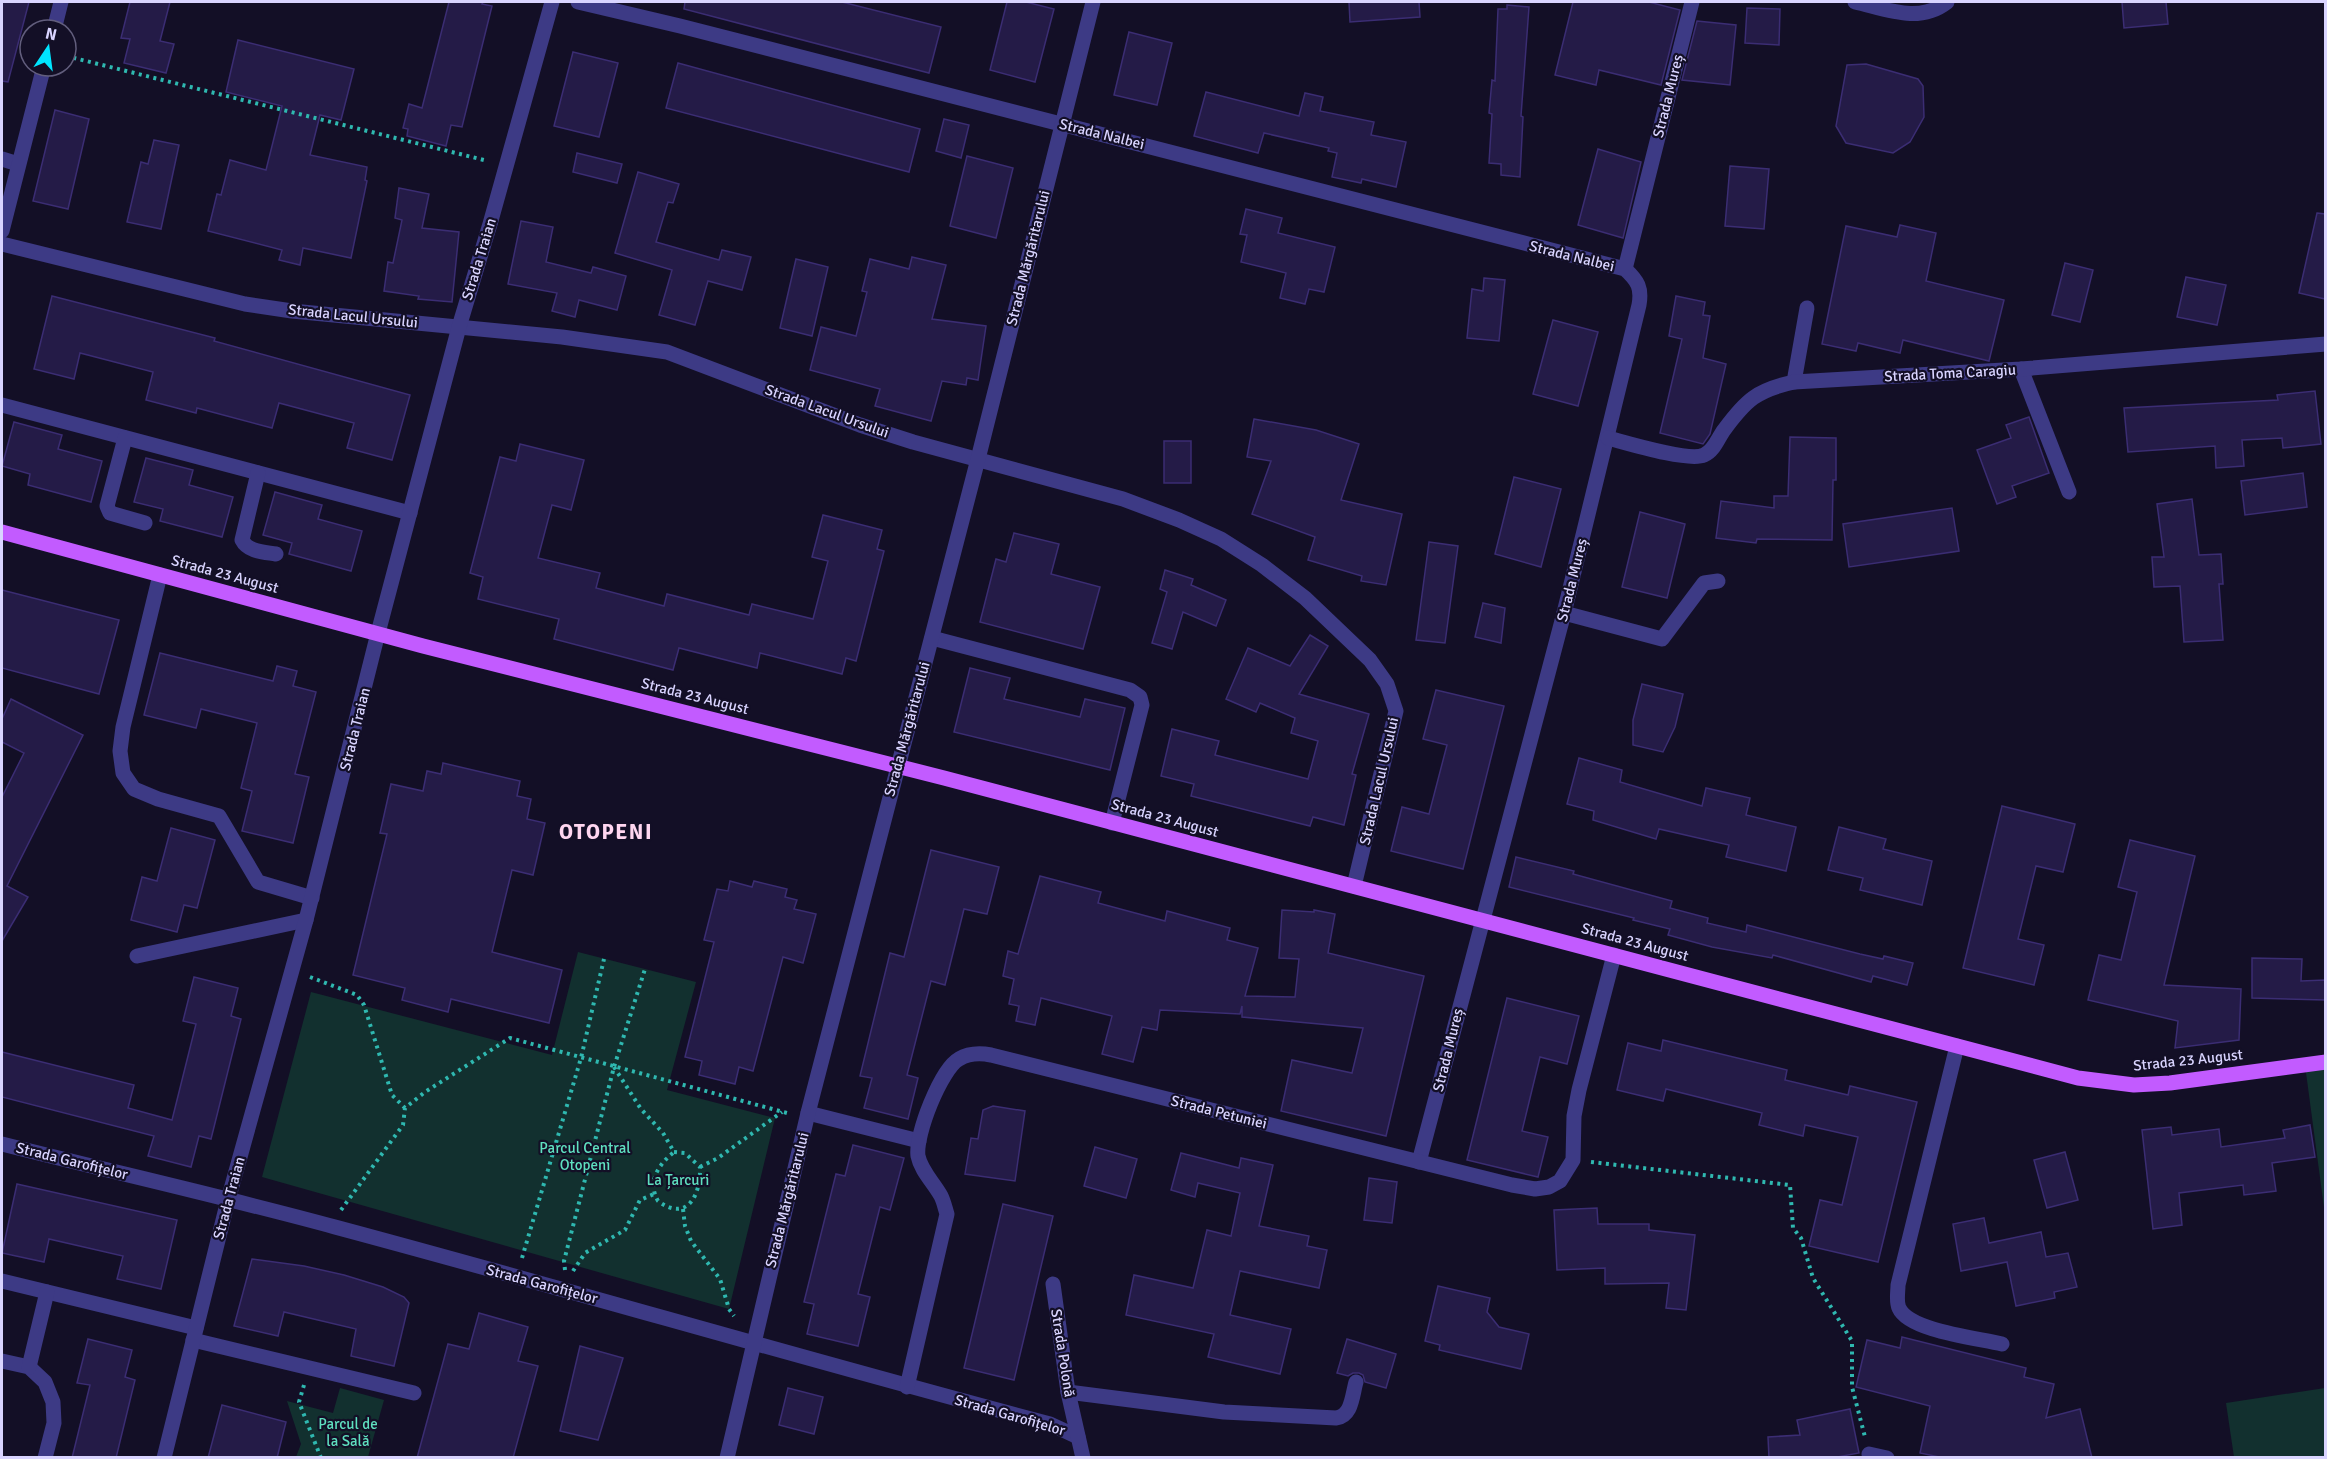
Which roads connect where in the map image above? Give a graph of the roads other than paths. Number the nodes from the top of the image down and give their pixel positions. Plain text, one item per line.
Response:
1 (61, 2) edge
2 (552, 2) edge
3 (578, 2) edge
4 (1093, 2) edge
5 (1692, 2) edge
6 (1855, 2) edge
7 (1947, 2) edge
8 (57, 18) edge
9 (41, 78) edge
10 (1062, 124) junction
11 (2, 159) edge
12 (18, 164) junction
13 (2, 231) edge
14 (2, 244) edge
15 (1625, 269) junction
16 (1807, 308) dead end
17 (459, 327) junction
18 (2325, 344) edge
19 (2021, 369) junction
20 (1794, 382) junction
21 (2, 405) edge
22 (125, 438) junction
23 (1608, 438) junction
24 (978, 459) junction
25 (258, 473) junction
26 (2069, 492) dead end
27 (410, 513) junction
28 (145, 523) dead end
29 (2, 532) edge
30 (276, 554) dead end
31 (160, 575) junction
32 (1718, 581) dead end
33 (1564, 613) junction
34 (378, 633) junction
35 (932, 638) junction
36 (897, 766) junction
37 (1112, 823) junction
38 (1354, 886) junction
39 (312, 898) junction
40 (306, 920) junction
41 (1482, 921) junction
42 (1614, 955) junction
43 (138, 956) dead end
44 (1957, 1046) junction
45 (2325, 1062) edge
46 (808, 1116) junction
47 (919, 1141) junction
48 (2, 1144) edge
49 (1419, 1162) junction
50 (228, 1200) junction
51 (2, 1281) edge
52 (1053, 1284) dead end
53 (47, 1292) junction
54 (194, 1334) junction
55 (753, 1344) junction
56 (2002, 1344) dead end
57 (2, 1361) edge
58 (29, 1367) junction
59 (1356, 1382) dead end
60 (907, 1387) junction
61 (1068, 1392) junction
62 (414, 1393) dead end
63 (1078, 1437) junction
64 (1870, 1456) edge
65 (45, 1458) edge
66 (164, 1458) edge
67 (727, 1458) edge
68 (1083, 1458) edge
69 (1887, 1458) edge

1 - 8 street
2 - 17 street, Strada Traian
3 - 10 street, Strada Nalbei
4 - 10 street, Strada Mărgăritarului
5 - 15 street, Strada Mureș
6 - 7 street
9 - 12 street
10 - 15 street, Strada Nalbei
10 - 24 street, Strada Mărgăritarului
11 - 12 street
12 - 13 street
14 - 17 street, Strada Lacul Ursului
15 - 23 street, Strada Mureș
16 - 20 street
17 - 24 street, Strada Lacul Ursului
17 - 27 street, Strada Traian
18 - 19 street, Strada Toma Caragiu
19 - 20 street, Strada Toma Caragiu
19 - 26 street
20 - 23 street, Strada Toma Caragiu
21 - 22 street
22 - 25 street
22 - 28 street
23 - 33 street, Strada Mureș
24 - 35 street, Strada Mărgăritarului
24 - 38 street, Strada Lacul Ursului
25 - 27 street
25 - 30 street
27 - 34 street, Strada Traian
29 - 31 main road, Strada 23 August
31 - 34 main road, Strada 23 August
31 - 39 street
32 - 33 street
33 - 41 street, Strada Mureș
34 - 36 main road, Strada 23 August
34 - 39 street, Strada Traian
35 - 36 street, Strada Mărgăritarului
35 - 37 street
36 - 37 main road, Strada 23 August
36 - 46 street, Strada Mărgăritarului
37 - 38 main road, Strada 23 August
38 - 41 main road, Strada 23 August
39 - 40 street, Strada Traian
40 - 43 street
40 - 50 street, Strada Traian
41 - 42 main road, Strada 23 August
41 - 49 street, Strada Mureș
42 - 44 main road, Strada 23 August
42 - 49 street, Strada Petuniei
44 - 45 main road, Strada 23 August
44 - 56 street
46 - 47 street
46 - 55 street, Strada Mărgăritarului
47 - 49 street, Strada Petuniei
47 - 60 street
48 - 50 street, Strada Garofițelor
50 - 54 street, Strada Traian
50 - 55 street, Strada Garofițelor
51 - 53 street
52 - 61 street, Strada Polonă
53 - 54 street
53 - 58 street
54 - 62 street
54 - 66 street, Strada Traian
55 - 60 street, Strada Garofițelor
55 - 67 street, Strada Mărgăritarului
57 - 58 street
58 - 65 street
59 - 61 street
60 - 63 street, Strada Garofițelor
61 - 63 street, Strada Polonă
63 - 68 street, Strada Polonă
64 - 69 street

